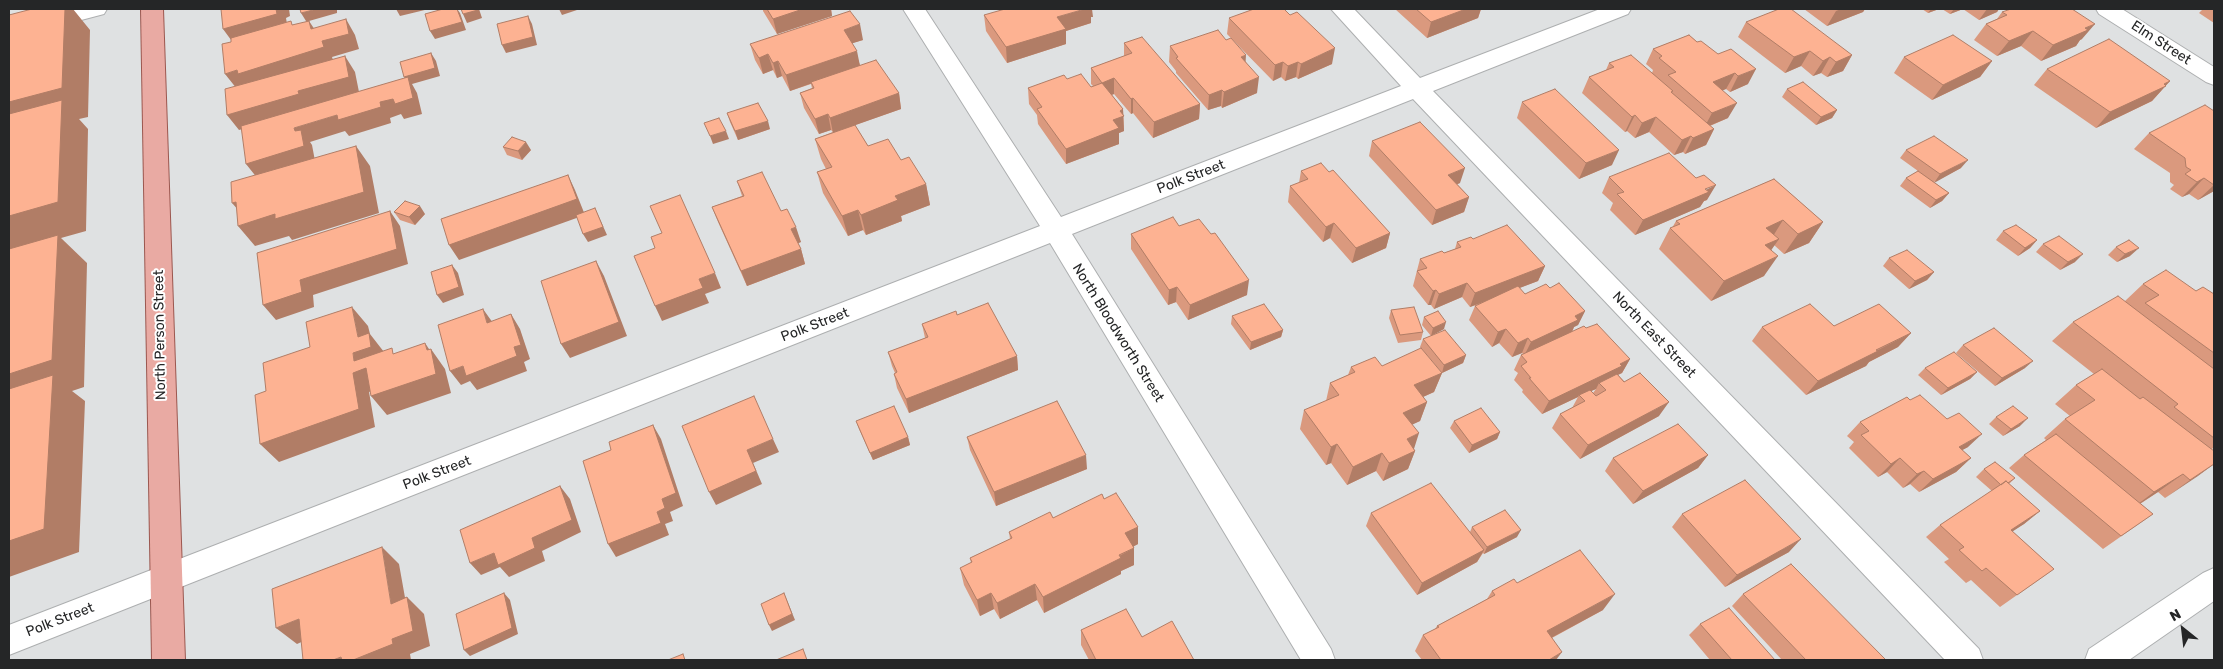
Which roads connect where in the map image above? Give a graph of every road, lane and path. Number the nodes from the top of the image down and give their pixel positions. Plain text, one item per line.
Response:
1 (96, 9) edge
2 (154, 9) edge
3 (914, 9) edge
4 (1342, 9) edge
5 (1620, 9) edge
6 (2107, 9) edge
7 (9, 32) edge
8 (2214, 77) edge
9 (1417, 88) junction
10 (1056, 230) junction
11 (166, 579) junction
12 (2214, 583) edge
13 (9, 640) edge
14 (169, 660) edge
15 (1319, 660) edge
16 (1967, 660) edge
17 (2101, 660) edge

1 - 7 street
2 - 11 main road, North Person Street
3 - 10 street, North Bloodworth Street
4 - 9 street, North East Street
5 - 9 street, Polk Street
6 - 8 street, Elm Street
9 - 10 street, Polk Street
9 - 16 street, North East Street
10 - 11 street, Polk Street
10 - 15 street, North Bloodworth Street
11 - 13 street, Polk Street
11 - 14 main road, North Person Street
12 - 17 street

